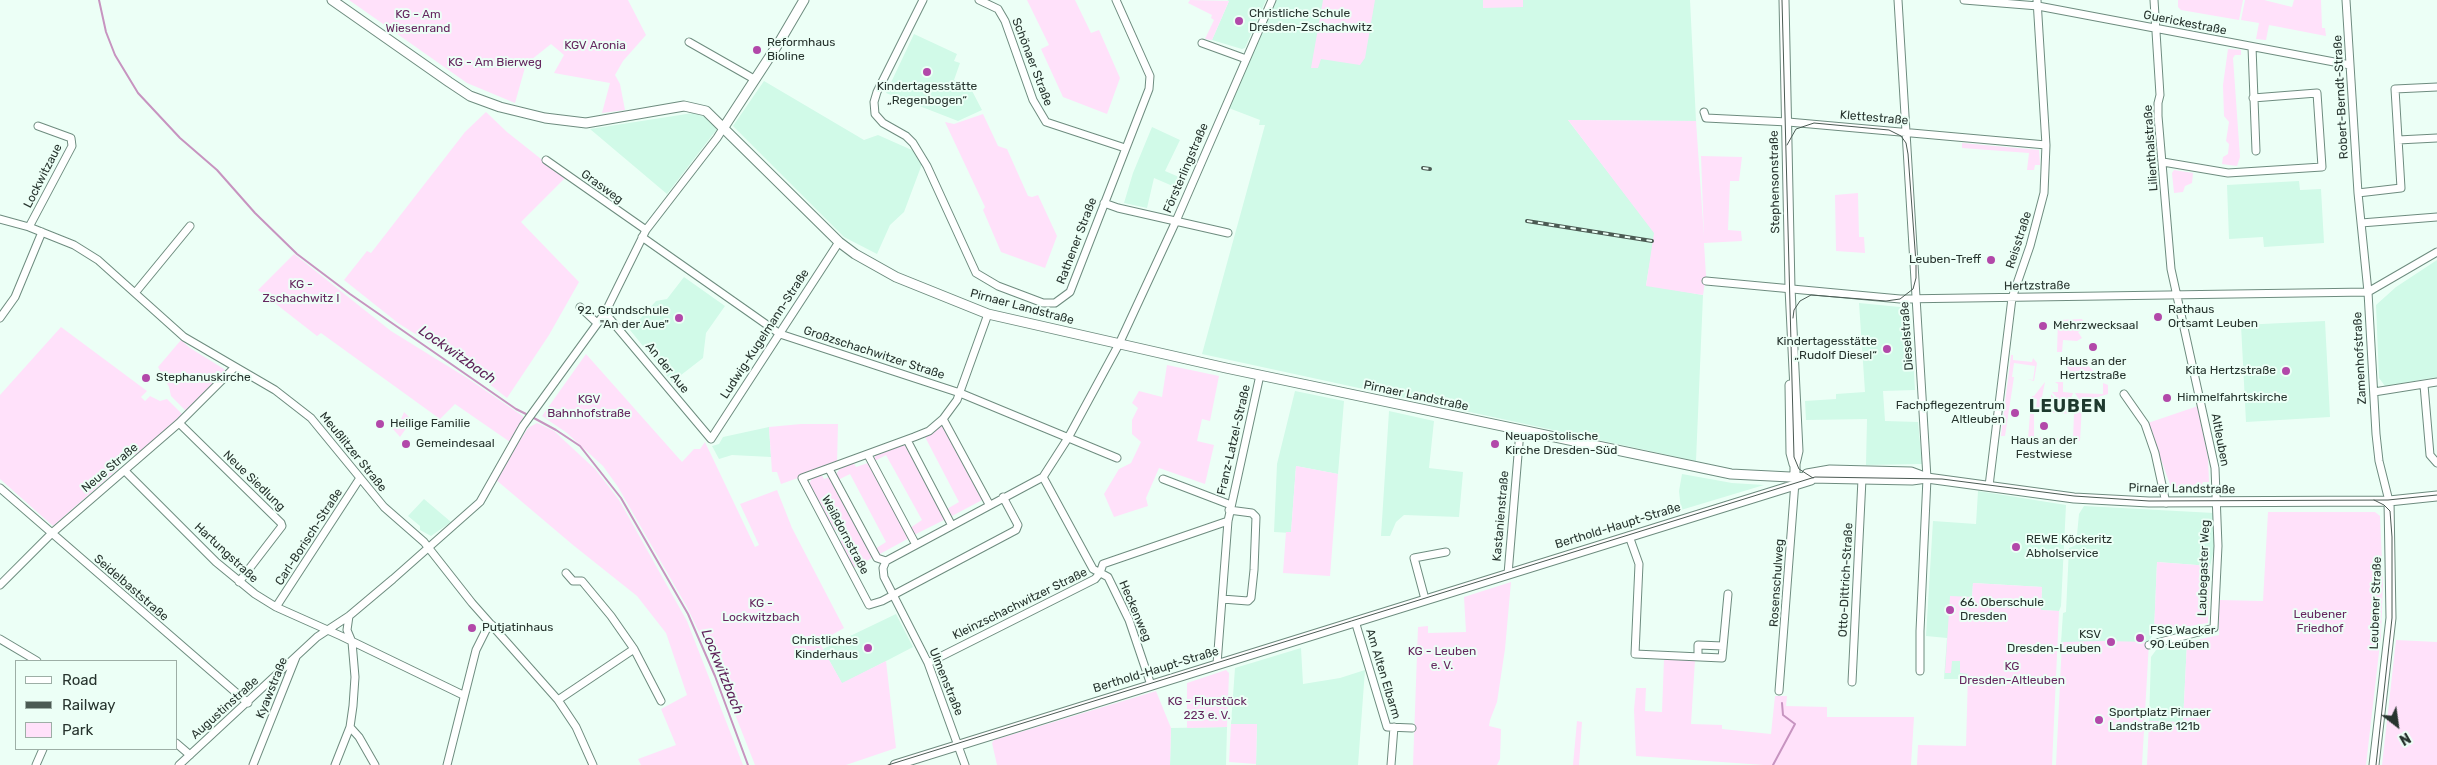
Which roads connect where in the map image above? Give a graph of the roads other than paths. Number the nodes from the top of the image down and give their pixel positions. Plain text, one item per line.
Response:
1 (332, 0) edge
2 (804, 0) edge
3 (924, 0) edge
4 (979, 0) edge
5 (1116, 0) edge
6 (1272, 0) edge
7 (1784, 0) edge
8 (1898, 0) edge
9 (1964, 0) edge
10 (2154, 0) edge
11 (2346, 0) edge
12 (2038, 3) edge
13 (2156, 28) junction
14 (689, 42) dead end
15 (1202, 43) dead end
16 (2252, 47) junction
17 (1246, 59) junction
18 (2350, 65) junction
19 (754, 79) junction
20 (2437, 86) edge
21 (2253, 98) junction
22 (1704, 112) dead end
23 (1786, 122) junction
24 (38, 126) dead end
25 (724, 127) junction
26 (1905, 132) junction
27 (2437, 138) edge
28 (2398, 140) junction
29 (2046, 145) junction
30 (1125, 148) junction
31 (2256, 150) dead end
32 (546, 160) dead end
33 (2163, 162) junction
34 (2358, 193) junction
35 (1104, 203) junction
36 (2437, 217) edge
37 (0, 218) edge
38 (1176, 221) junction
39 (2361, 223) junction
40 (190, 226) dead end
41 (29, 227) junction
42 (42, 232) junction
43 (644, 234) junction
44 (1228, 234) dead end
45 (839, 242) junction
46 (2437, 252) edge
47 (1706, 281) dead end
48 (1790, 288) junction
49 (2368, 292) junction
50 (135, 293) junction
51 (2177, 295) junction
52 (2012, 298) junction
53 (1916, 299) junction
54 (580, 307) dead end
55 (604, 313) junction
56 (988, 314) junction
57 (0, 318) edge
58 (597, 323) junction
59 (780, 334) junction
60 (1119, 344) junction
61 (234, 368) junction
62 (1260, 375) junction
63 (2437, 382) edge
64 (2424, 385) junction
65 (2374, 392) junction
66 (960, 393) junction
67 (2124, 394) dead end
68 (943, 419) junction
69 (179, 423) junction
70 (1520, 431) junction
71 (1068, 438) junction
72 (711, 439) joint
73 (907, 440) junction
74 (868, 455) junction
75 (1117, 458) dead end
76 (2437, 463) edge
77 (829, 469) junction
78 (125, 470) junction
79 (1043, 477) junction
80 (360, 478) junction
81 (1820, 478) joint
82 (1927, 478) junction
83 (1163, 479) dead end
84 (1862, 479) junction
85 (1795, 480) junction
86 (1989, 486) junction
87 (0, 488) edge
88 (2437, 496) edge
89 (1003, 497) junction
90 (2389, 501) junction
91 (2166, 503) junction
92 (2217, 503) junction
93 (989, 504) junction
94 (1230, 508) junction
95 (1228, 521) junction
96 (952, 524) junction
97 (52, 532) junction
98 (1629, 536) junction
99 (915, 543) junction
100 (429, 547) junction
101 (1446, 552) dead end
102 (886, 561) junction
103 (566, 573) dead end
104 (1100, 573) junction
105 (1508, 574) junction
106 (239, 582) junction
107 (0, 585) edge
108 (1728, 594) dead end
109 (893, 595) junction
110 (1222, 599) junction
111 (1425, 600) junction
112 (276, 607) junction
113 (900, 610) joint
114 (349, 616) junction
115 (1355, 621) junction
116 (492, 625) junction
117 (327, 630) junction
118 (0, 640) edge
119 (352, 642) junction
120 (2149, 645) dead end
121 (1723, 646) junction
122 (634, 649) junction
123 (296, 657) junction
124 (1698, 658) junction
125 (35, 660) edge
126 (928, 663) junction
127 (1217, 664) junction
128 (1920, 671) dead end
129 (1852, 682) dead end
130 (1151, 685) junction
131 (1779, 691) dead end
132 (463, 695) junction
133 (558, 700) junction
134 (661, 702) dead end
135 (248, 703) junction
136 (350, 727) junction
137 (1394, 727) junction
138 (1412, 728) dead end
139 (178, 745) edge
140 (958, 745) junction
141 (43, 750) edge
142 (190, 755) junction
143 (36, 765) edge
144 (179, 765) edge
145 (253, 765) edge
146 (335, 765) edge
147 (375, 765) edge
148 (447, 765) edge
149 (593, 765) edge
150 (895, 765) edge
151 (964, 765) edge
152 (1391, 765) edge
153 (2374, 765) edge

1 - 25 street, Pirnaer Landstraße
2 - 19 street
3 - 35 street, Rathener Straße
4 - 30 street, Schönaer Straße
5 - 30 street, Rathener Straße
6 - 17 street, Försterlingstraße
7 - 23 street, Stephensonstraße
8 - 26 street, Dieselstraße
9 - 12 street, Guerickestraße
10 - 13 street, Lilienthalstraße
11 - 18 street, Robert-Berndt-Straße
12 - 13 street, Guerickestraße
12 - 29 street, Reisstraße
13 - 16 street, Guerickestraße
13 - 33 street, Lilienthalstraße
14 - 19 street
15 - 17 street
16 - 18 street, Guerickestraße
16 - 21 street
17 - 38 street, Försterlingstraße
18 - 34 street, Robert-Berndt-Straße
19 - 25 street
20 - 28 street
21 - 31 street
21 - 33 street
22 - 23 street, Klettestraße
23 - 26 street, Klettestraße
23 - 48 street, Stephensonstraße
24 - 41 street, Lockwitzaue
25 - 43 street, Kyawstraße
25 - 45 street, Pirnaer Landstraße
26 - 29 street, Klettestraße
26 - 53 street, Dieselstraße
27 - 28 street
28 - 34 street
29 - 52 street, Reisstraße
30 - 35 street, Rathener Straße
32 - 43 street, Grasweg
33 - 51 street, Lilienthalstraße
34 - 39 street, Robert-Berndt-Straße
35 - 38 street
36 - 39 street
37 - 41 street, Meußlitzer Straße
38 - 44 street
38 - 60 street, Försterlingstraße
39 - 49 street, Robert-Berndt-Straße
40 - 50 street
41 - 42 street, Meußlitzer Straße
42 - 50 street, Meußlitzer Straße
42 - 57 street
43 - 55 street, Kyawstraße
43 - 59 street, Großzschachwitzer Straße
45 - 56 street, Pirnaer Landstraße
45 - 59 street, Ludwig-Kugelmann-Straße
46 - 49 street
47 - 48 street, Hertzstraße
48 - 53 street, Hertzstraße
48 - 85 street, Stephensonstraße
49 - 51 street, Hertzstraße
49 - 65 street, Zamenhofstraße
50 - 61 street, Meußlitzer Straße
51 - 52 street, Hertzstraße
51 - 92 street, Altleuben
52 - 53 street, Hertzstraße
52 - 86 street, Reisstraße
53 - 82 street, Dieselstraße
54 - 58 street
55 - 58 street, Kyawstraße
55 - 72 street, An der Aue
56 - 60 street, Pirnaer Landstraße
56 - 66 street, Weißdornstraße
58 - 100 street, Kyawstraße
59 - 66 street, Großzschachwitzer Straße
59 - 72 street, Ludwig-Kugelmann-Straße
60 - 62 street, Pirnaer Landstraße
60 - 71 street
61 - 69 street, Neue Straße
61 - 80 street, Meußlitzer Straße
62 - 70 street, Pirnaer Landstraße
62 - 94 street, Franz-Latzel-Straße
63 - 64 street
64 - 65 street
64 - 76 street
65 - 90 street, Zamenhofstraße
66 - 68 street, Weißdornstraße
66 - 71 street, Großzschachwitzer Straße
67 - 91 street
68 - 73 street, Weißdornstraße
68 - 93 street
69 - 78 street, Neue Straße
69 - 106 street, Neue Siedlung
70 - 85 street, Pirnaer Landstraße
70 - 105 street, Kastanienstraße
71 - 75 street, Großzschachwitzer Straße
71 - 79 street
73 - 74 street, Weißdornstraße
73 - 96 street
74 - 77 street, Weißdornstraße
74 - 99 street
77 - 102 street, Weißdornstraße
77 - 109 street, Weißdornstraße
78 - 97 street, Neue Straße
78 - 106 street, Hartungstraße
79 - 89 street, Weißdornstraße
79 - 104 street, Heckenweg
80 - 100 street, Meußlitzer Straße
80 - 112 street, Carl-Borisch-Straße
81 - 84 street, Pirnaer Landstraße
81 - 85 street, Berthold-Haupt-Straße
82 - 84 street, Pirnaer Landstraße
82 - 85 street, Pirnaer Landstraße
82 - 86 street, Pirnaer Landstraße
82 - 128 street, Dieselstraße
83 - 94 street
84 - 129 street, Otto-Dittrich-Straße
85 - 98 street, Berthold-Haupt-Straße
85 - 131 street, Rosenschulweg
86 - 91 street, Pirnaer Landstraße
87 - 97 street, Seidelbaststraße
88 - 90 street, Pirnaer Landstraße
89 - 93 street, Weißdornstraße
89 - 109 street, Weißdornstraße
90 - 92 street, Pirnaer Landstraße
90 - 153 street, Leubener Straße
91 - 92 street, Pirnaer Landstraße
92 - 120 street, Laubegaster Weg
93 - 96 street, Weißdornstraße
94 - 95 street, Franz-Latzel-Straße
94 - 110 street, Franz-Latzel-Straße
95 - 104 street, Kleinzschachwitzer Straße
95 - 110 street, Franz-Latzel-Straße
96 - 99 street, Weißdornstraße
97 - 107 street, Neue Straße
97 - 135 street, Seidelbaststraße
98 - 105 street, Berthold-Haupt-Straße
98 - 124 street
99 - 102 street, Weißdornstraße
100 - 114 street, Kyawstraße
100 - 116 street, Meußlitzer Straße
101 - 111 street
102 - 109 street, Weißdornstraße
103 - 122 street
104 - 126 street, Kleinzschachwitzer Straße
104 - 130 street, Heckenweg
105 - 111 street, Berthold-Haupt-Straße
106 - 112 street, Hartungstraße
108 - 121 street
109 - 113 street, Weißdornstraße
110 - 127 street, Franz-Latzel-Straße
111 - 115 street, Berthold-Haupt-Straße
112 - 117 street, Hartungstraße
113 - 126 street, Ulmenstraße
114 - 117 street, Kyawstraße
114 - 119 street
115 - 127 street, Berthold-Haupt-Straße
115 - 137 street, Am Alten Elbarm
116 - 132 street
116 - 133 street, Meußlitzer Straße
117 - 119 street, Hartungstraße
117 - 123 street, Kyawstraße
118 - 125 street
119 - 132 street
119 - 136 street
121 - 124 street
121 - 124 street
122 - 133 street
122 - 134 street
123 - 135 street, Augustinstraße
123 - 145 street, Kyawstraße
126 - 140 street, Ulmenstraße
127 - 130 street, Berthold-Haupt-Straße
130 - 140 street, Berthold-Haupt-Straße
132 - 148 street
133 - 149 street, Meußlitzer Straße
135 - 142 street, Augustinstraße
136 - 146 street
136 - 147 street
137 - 138 street, Am Alten Elbarm
137 - 152 street, Am Alten Elbarm
139 - 142 street
140 - 150 street, Berthold-Haupt-Straße
140 - 151 street, Ulmenstraße
141 - 143 street
142 - 144 street, Augustinstraße

